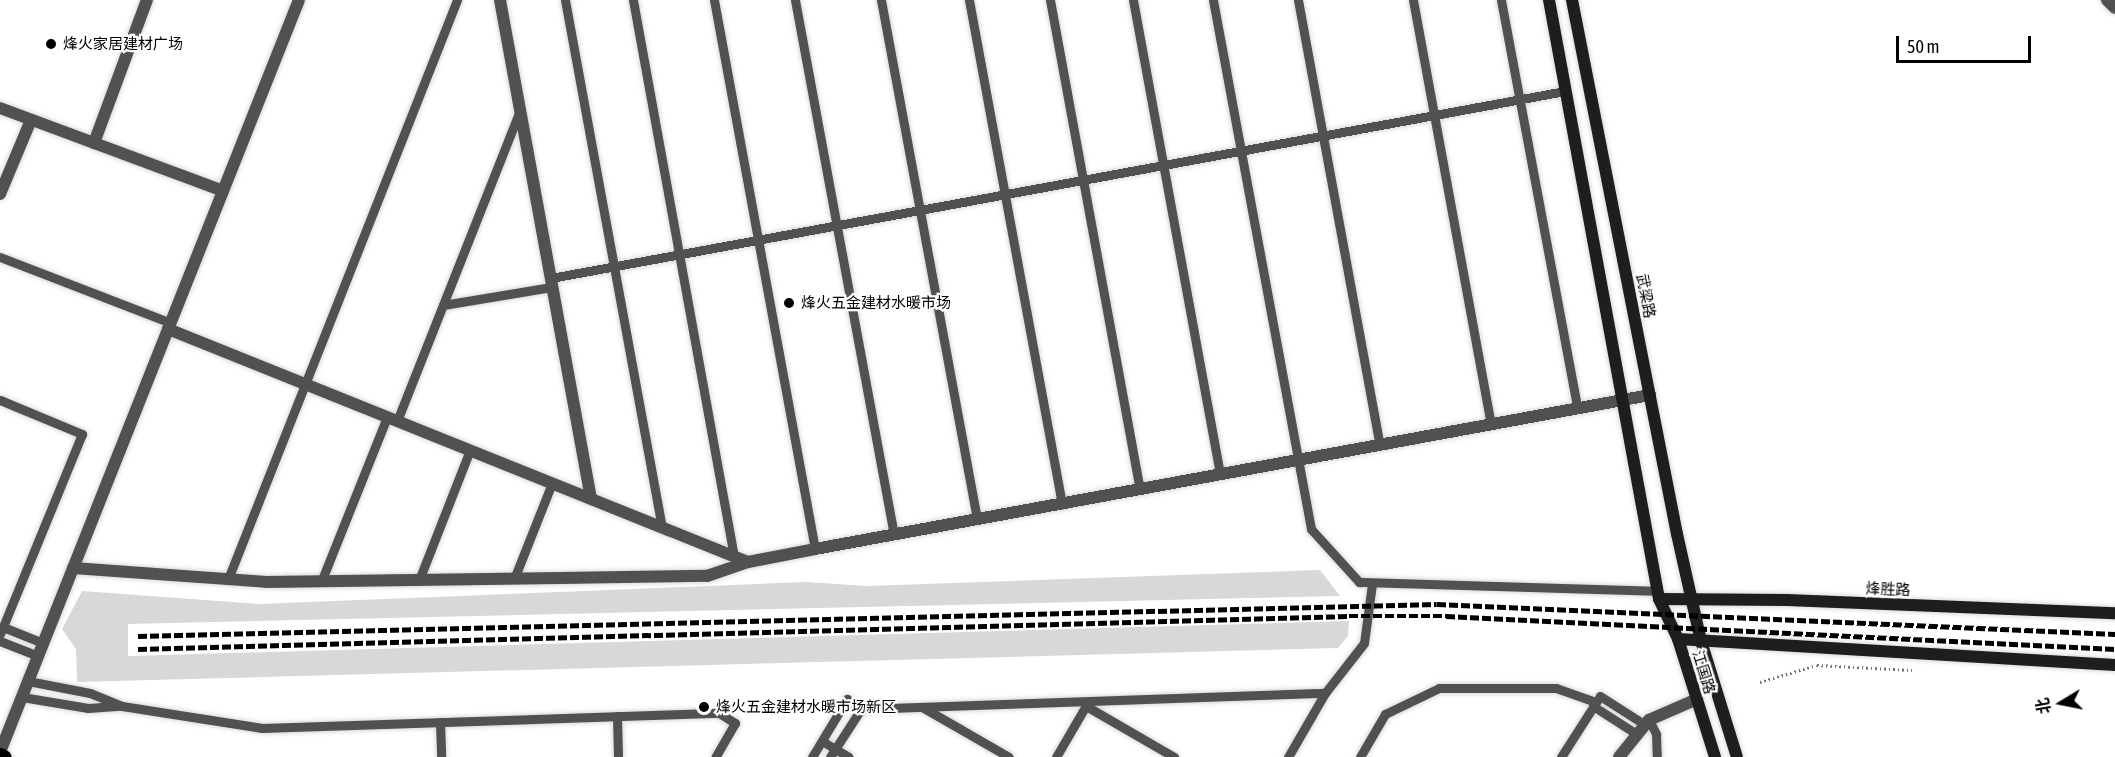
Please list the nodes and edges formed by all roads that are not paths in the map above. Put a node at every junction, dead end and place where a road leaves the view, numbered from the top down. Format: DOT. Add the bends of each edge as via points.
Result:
graph roads {
  1 [pos="147,0"];
  2 [pos="299,0"];
  3 [pos="457,0"];
  4 [pos="500,0"];
  5 [pos="565,0"];
  6 [pos="633,0"];
  7 [pos="714,0"];
  8 [pos="795,0"];
  9 [pos="882,0"];
  10 [pos="969,0"];
  11 [pos="1050,0"];
  12 [pos="1133,0"];
  13 [pos="1213,0"];
  14 [pos="1298,0"];
  15 [pos="1413,0"];
  16 [pos="1502,0"];
  17 [pos="1549,0"];
  18 [pos="1572,0"];
  19 [pos="2107,0"];
  20 [pos="2115,8"];
  21 [pos="1565,91"];
  22 [pos="1520,99"];
  23 [pos="522,107"];
  24 [pos="0,108"];
  25 [pos="1434,115"];
  26 [pos="31,120"];
  27 [pos="1323,135"];
  28 [pos="94,143"];
  29 [pos="1241,151"];
  30 [pos="1163,165"];
  31 [pos="1083,180"];
  32 [pos="223,191"];
  33 [pos="0,194"];
  34 [pos="1005,194"];
  35 [pos="920,210"];
  36 [pos="836,225"];
  37 [pos="758,240"];
  38 [pos="679,254"];
  39 [pos="0,257"];
  40 [pos="614,266"];
  41 [pos="552,283"];
  42 [pos="443,305"];
  43 [pos="169,326"];
  44 [pos="305,384"];
  45 [pos="1650,395"];
  46 [pos="0,400"];
  47 [pos="1623,400"];
  48 [pos="1577,408"];
  49 [pos="392,419"];
  50 [pos="1491,424"];
  51 [pos="1380,445"];
  52 [pos="470,450"];
  53 [pos="1298,460"];
  54 [pos="1220,474"];
  55 [pos="552,483"];
  56 [pos="1140,489"];
  57 [pos="591,499"];
  58 [pos="1062,504"];
  59 [pos="977,519"];
  60 [pos="662,528"];
  61 [pos="894,535"];
  62 [pos="815,549"];
  63 [pos="734,557"];
  64 [pos="748,562"];
  65 [pos="73,568"];
  66 [pos="228,579"];
  67 [pos="514,579"];
  68 [pos="419,580"];
  69 [pos="321,582"];
  70 [pos="1372,584"];
  71 [pos="1659,595"];
  72 [pos="1692,598"];
  73 [pos="2115,613"];
  74 [pos="1,631"];
  75 [pos="1678,639"];
  76 [pos="0,640"];
  77 [pos="1701,641"];
  78 [pos="43,643"];
  79 [pos="38,656"];
  80 [pos="2115,665"];
  81 [pos="28,681"];
  82 [pos="1325,693"];
  83 [pos="22,697"];
  84 [pos="1697,699"];
  85 [pos="1087,703"];
  86 [pos="1594,704"];
  87 [pos="122,706"];
  88 [pos="922,707"];
  89 [pos="861,709"];
  90 [pos="617,716"];
  91 [pos="440,723"];
  92 [pos="1643,726"];
  93 [pos="822,741"];
  94 [pos="0,753"];
  95 [pos="833,753"];
  96 [pos="4,757"];
  97 [pos="441,757"];
  98 [pos="618,757"];
  99 [pos="715,757"];
  100 [pos="812,757"];
  101 [pos="849,757"];
  102 [pos="1009,757"];
  103 [pos="1056,757"];
  104 [pos="1174,757"];
  105 [pos="1288,757"];
  106 [pos="1360,757"];
  107 [pos="1561,757"];
  108 [pos="1619,757"];
  109 [pos="1657,757"];
  110 [pos="1715,757"];
  111 [pos="1737,757"];
  1 -- 28 [label="street"];
  2 -- 32 [label="street"];
  3 -- 44 [label="lane"];
  4 -- 23 [label="street"];
  5 -- 40 [label="lane"];
  6 -- 38 [label="lane"];
  7 -- 37 [label="lane"];
  8 -- 36 [label="lane"];
  9 -- 35 [label="lane"];
  10 -- 34 [label="lane"];
  11 -- 31 [label="lane"];
  12 -- 30 [label="lane"];
  13 -- 29 [label="lane"];
  14 -- 27 [label="lane"];
  15 -- 25 [label="lane"];
  16 -- 22 [label="lane"];
  17 -- 21 [label="main road"];
  18 -- 45 [label="main road, 武梁路"];
  19 -- 20 [label="street"];
  21 -- 22 [label="lane"];
  21 -- 47 [label="main road"];
  22 -- 25 [label="lane"];
  22 -- 48 [label="lane"];
  23 -- 41 [label="street"];
  23 -- 42 [label="lane"];
  24 -- 26 [label="street"];
  25 -- 27 [label="lane"];
  25 -- 50 [label="lane"];
  26 -- 28 [label="street"];
  26 -- 33 [label="street"];
  27 -- 29 [label="lane"];
  27 -- 51 [label="lane"];
  28 -- 32 [label="street"];
  29 -- 30 [label="lane"];
  29 -- 53 [label="lane"];
  30 -- 31 [label="lane"];
  30 -- 54 [label="lane"];
  31 -- 34 [label="lane"];
  31 -- 56 [label="lane"];
  32 -- 43 [label="street"];
  34 -- 35 [label="lane"];
  34 -- 58 [label="lane"];
  35 -- 36 [label="lane"];
  35 -- 59 [label="lane"];
  36 -- 37 [label="lane"];
  36 -- 61 [label="lane"];
  37 -- 38 [label="lane"];
  37 -- 62 [label="lane"];
  38 -- 40 [label="lane"];
  38 -- 63 [label="lane"];
  39 -- 43 [label="lane"];
  40 -- 41 [label="lane"];
  40 -- 60 [label="lane"];
  41 -- 42 [label="lane"];
  41 -- 57 [label="street"];
  42 -- 49 [label="lane"];
  43 -- 44 [label="street"];
  43 -- 65 [label="street"];
  44 -- 49 [label="street"];
  44 -- 66 [label="lane"];
  45 -- 47 [label="street"];
  45 -- 72 [label="main road, 武梁路"];
  46 -- 74 [label="lane" via="82,434"];
  47 -- 48 [label="street"];
  47 -- 71 [label="main road"];
  48 -- 50 [label="street"];
  49 -- 52 [label="street"];
  49 -- 69 [label="lane"];
  50 -- 51 [label="street"];
  51 -- 53 [label="street"];
  52 -- 55 [label="street"];
  52 -- 68 [label="lane"];
  53 -- 54 [label="street"];
  53 -- 70 [label="lane" via="1311,529 1353,580"];
  54 -- 56 [label="street"];
  55 -- 57 [label="street"];
  55 -- 67 [label="lane"];
  56 -- 58 [label="street"];
  57 -- 60 [label="street"];
  58 -- 59 [label="street"];
  59 -- 61 [label="street"];
  60 -- 63 [label="street"];
  61 -- 62 [label="street"];
  62 -- 64 [label="street"];
  63 -- 64 [label="street"];
  64 -- 67 [label="street" via="707,576"];
  65 -- 66 [label="street"];
  65 -- 78 [label="street"];
  66 -- 69 [label="street"];
  67 -- 68 [label="street"];
  68 -- 69 [label="street"];
  70 -- 71 [label="lane"];
  70 -- 82 [label="lane" via="1364,643"];
  71 -- 72 [label="main road, 烽胜路"];
  71 -- 75 [label="main road, 江国路"];
  72 -- 73 [label="main road, 烽胜路"];
  72 -- 77 [label="main road, 江国路"];
  74 -- 78 [label="lane"];
  75 -- 77 [label="main road"];
  75 -- 84 [label="main road, 江国路"];
  76 -- 79 [label="lane"];
  77 -- 80 [label="main road"];
  77 -- 111 [label="main road, 江国路"];
  78 -- 79 [label="street"];
  79 -- 81 [label="street"];
  81 -- 83 [label="street"];
  81 -- 87 [label="lane" via="90,693"];
  82 -- 85 [label="lane"];
  82 -- 105 [label="lane"];
  83 -- 87 [label="lane" via="88,708"];
  83 -- 94 [label="street"];
  84 -- 92 [label="street"];
  84 -- 110 [label="main road, 江国路"];
  85 -- 88 [label="lane"];
  85 -- 103 [label="lane"];
  85 -- 104 [label="lane"];
  86 -- 92 [label="lane"];
  86 -- 106 [label="lane" via="1556,688 1439,688 1385,714"];
  86 -- 107 [label="lane"];
  87 -- 91 [label="lane" via="254,728"];
  88 -- 89 [label="lane"];
  88 -- 102 [label="lane"];
  89 -- 93 [label="lane" via="847,699"];
  89 -- 95 [label="lane"];
  90 -- 91 [label="lane"];
  90 -- 98 [label="lane"];
  90 -- 99 [label="lane" via="719,713 735,723"];
  91 -- 97 [label="lane"];
  92 -- 108 [label="street"];
  92 -- 109 [label="lane" via="1656,734"];
  93 -- 95 [label="lane"];
  93 -- 100 [label="lane"];
  94 -- 96 [label="main road"];
  95 -- 101 [label="lane"];
}
